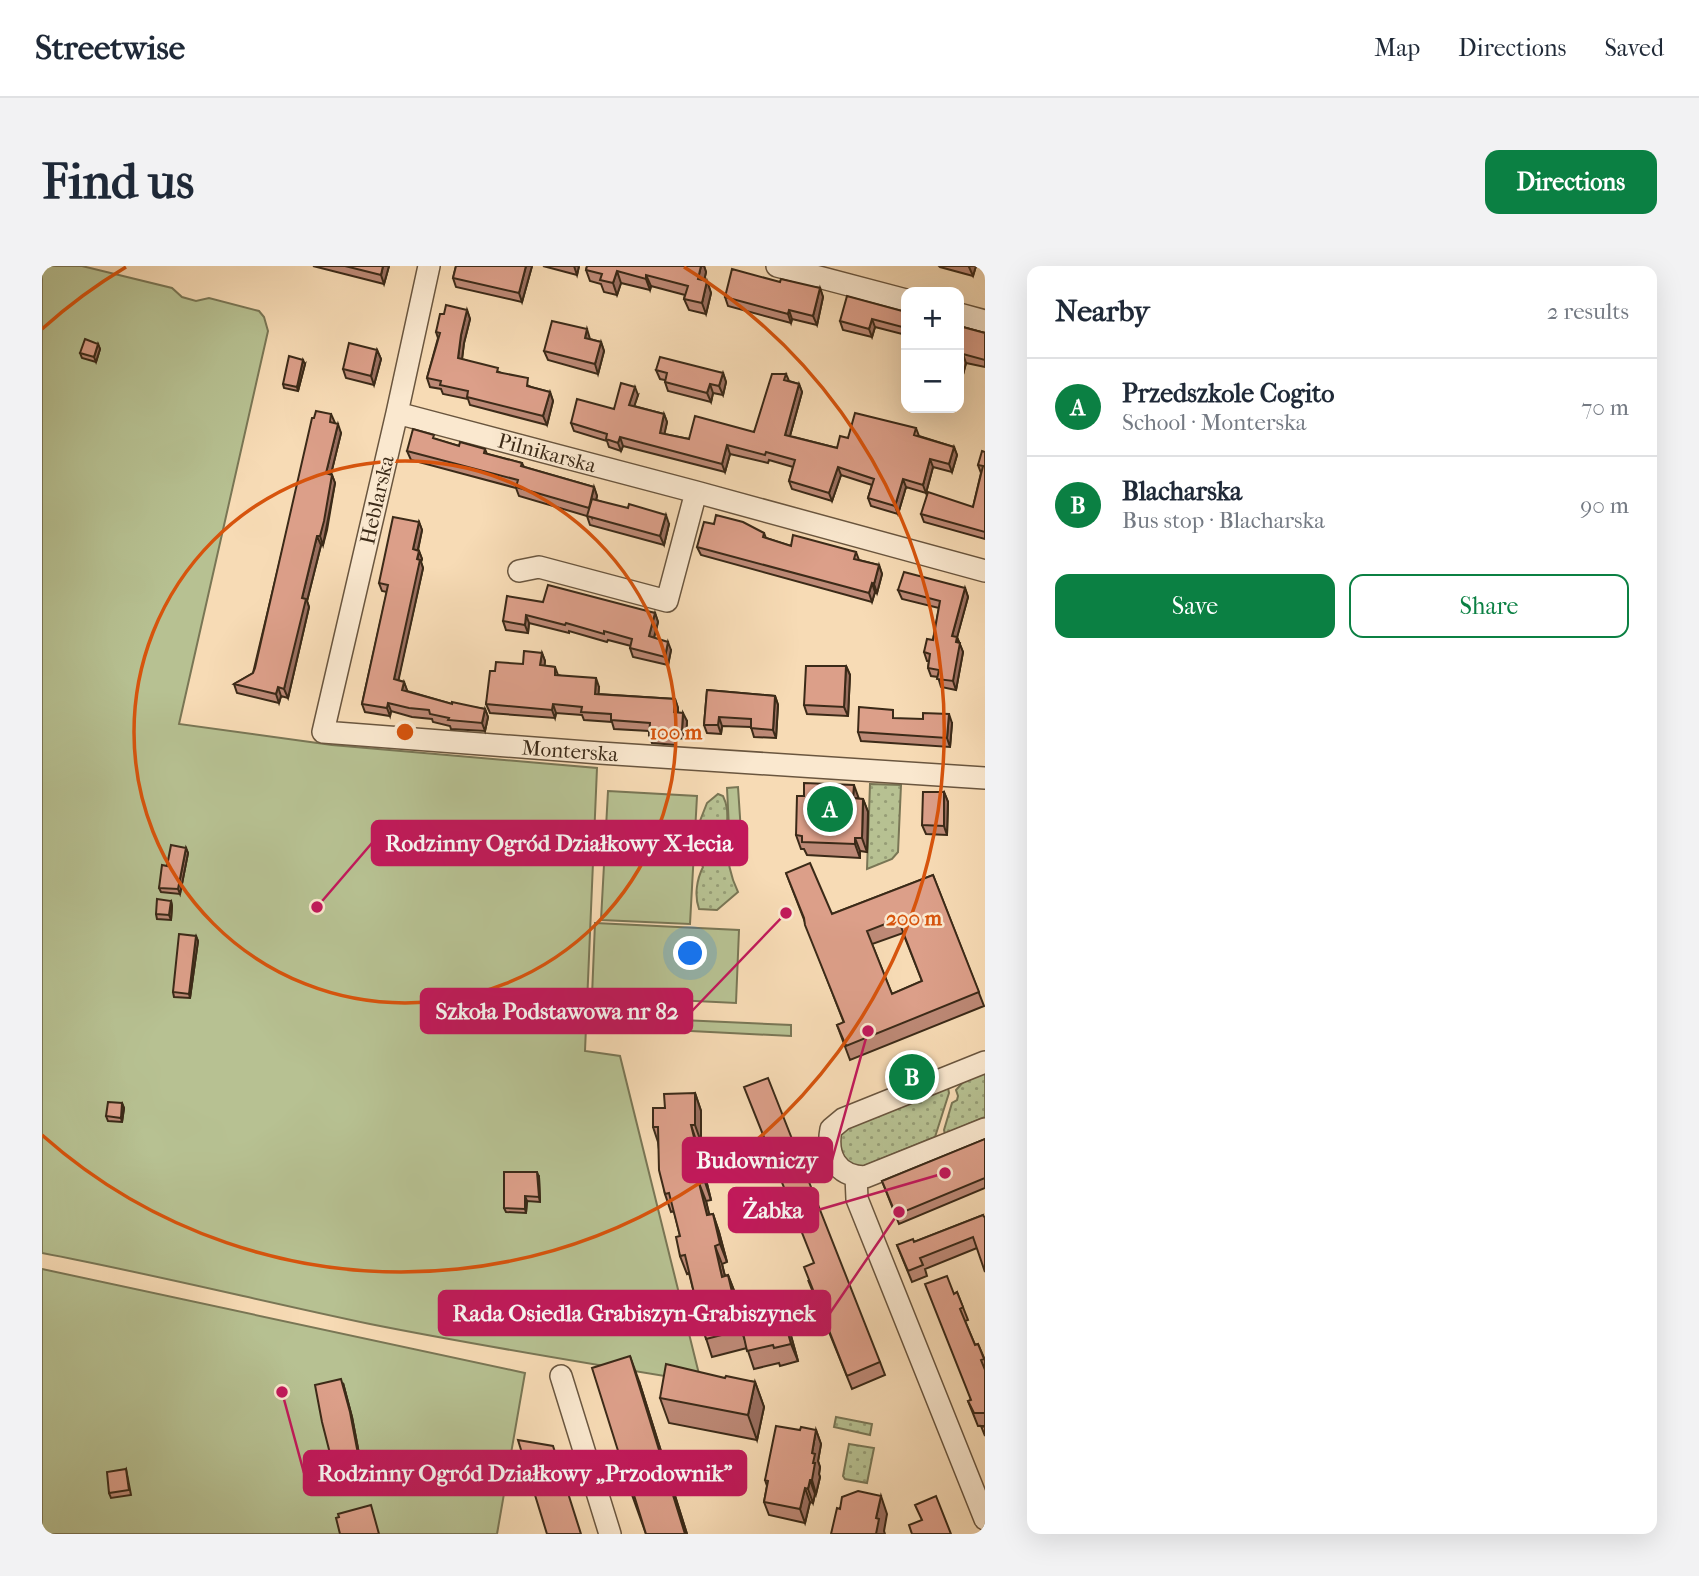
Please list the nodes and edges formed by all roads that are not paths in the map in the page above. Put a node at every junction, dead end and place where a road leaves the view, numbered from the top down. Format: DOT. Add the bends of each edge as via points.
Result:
graph roads {
  1 [pos="429,266"];
  2 [pos="778,266"];
  3 [pos="901,299"];
  4 [pos="964,315"];
  5 [pos="985,321"];
  6 [pos="397,413"];
  7 [pos="696,492"];
  8 [pos="519,571"];
  9 [pos="985,571"];
  10 [pos="323,733"];
  11 [pos="985,778"];
  12 [pos="985,1062"];
  13 [pos="985,1129"];
  14 [pos="856,1177"];
  15 [pos="561,1376"];
  16 [pos="985,1520"];
  17 [pos="610,1534"];
  1 -- 6 [label="street, Heblarska"];
  2 -- 3 [label="street"];
  4 -- 5 [label="street"];
  6 -- 7 [label="street, Pilnikarska"];
  6 -- 10 [label="street, Heblarska"];
  7 -- 8 [label="street" via="667,601 538,567"];
  7 -- 9 [label="street, Pilnikarska"];
  10 -- 11 [label="street, Monterska"];
  12 -- 14 [label="street" via="834,1125 828,1144 835,1162"];
  13 -- 14 [label="street"];
  14 -- 16 [label="street" via="857,1199"];
  15 -- 17 [label="street"];
}
